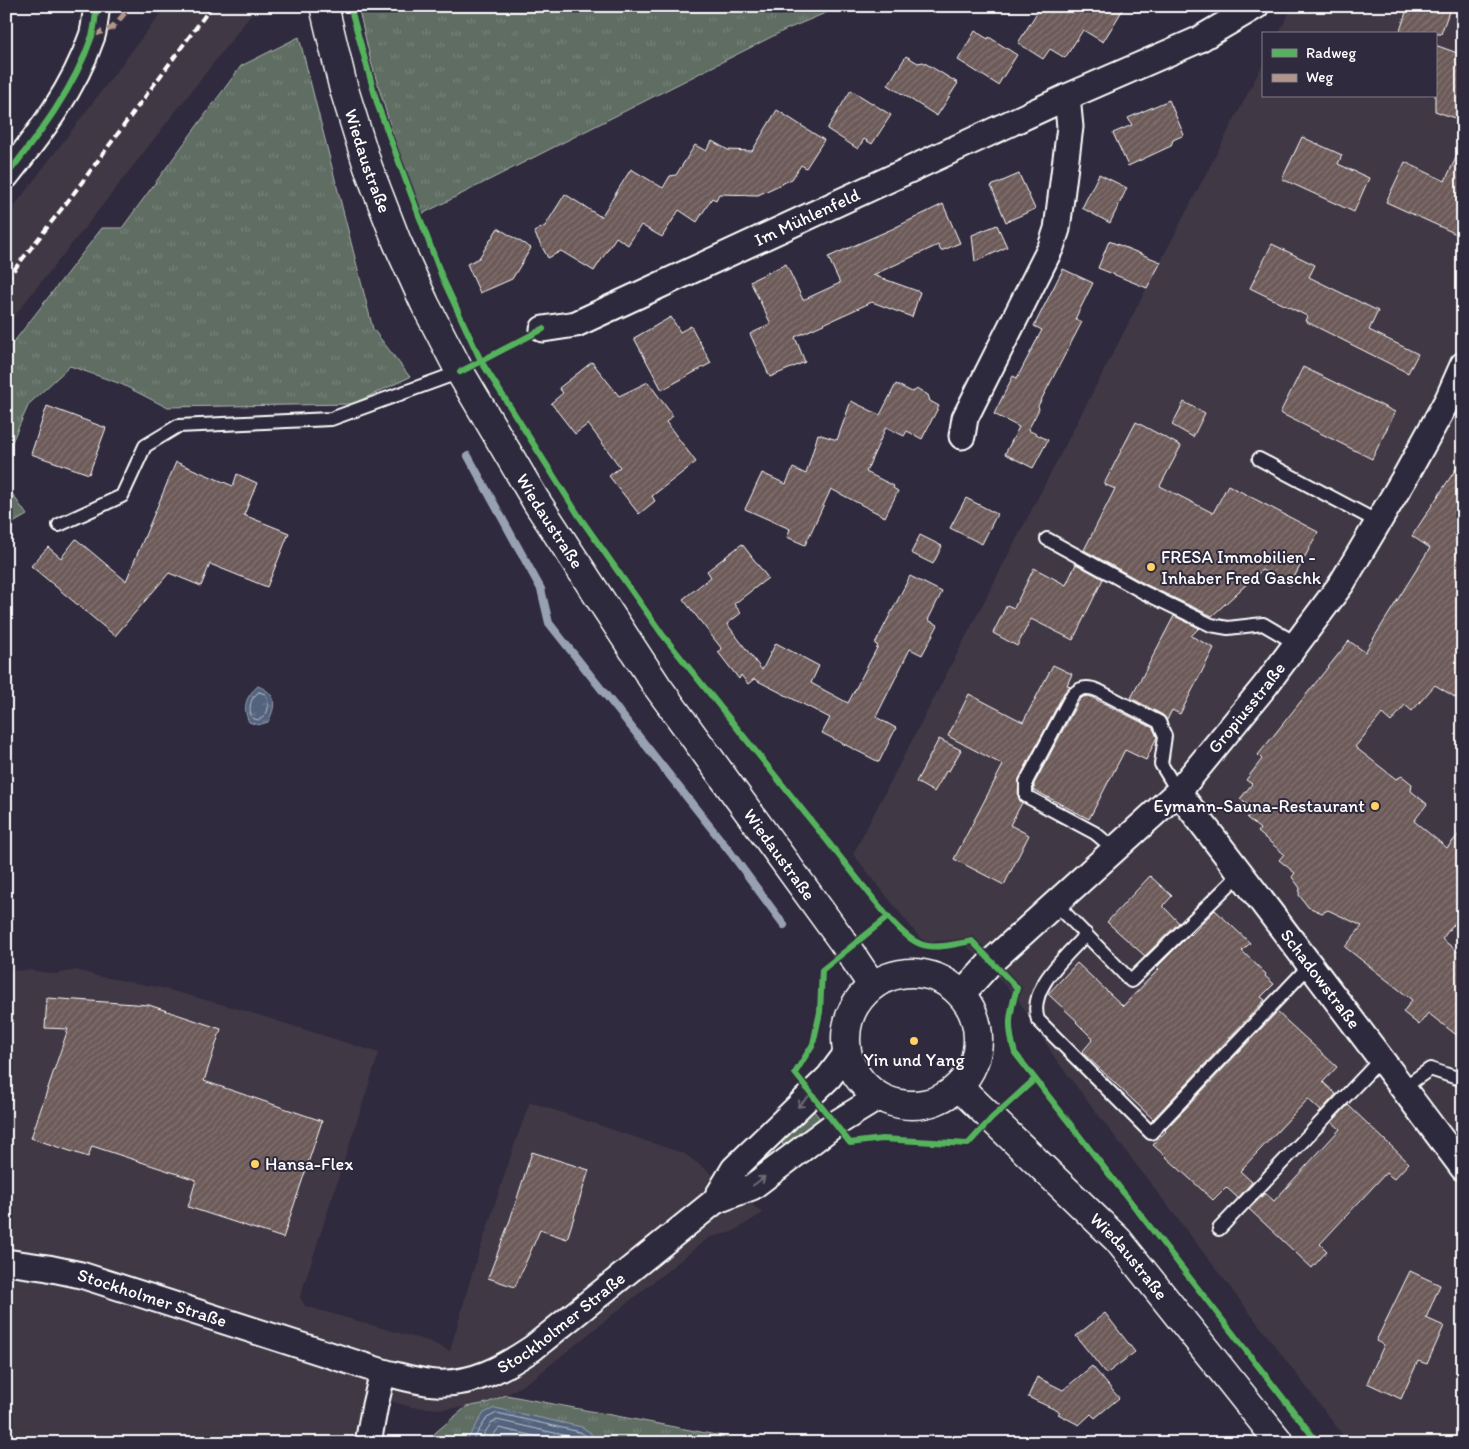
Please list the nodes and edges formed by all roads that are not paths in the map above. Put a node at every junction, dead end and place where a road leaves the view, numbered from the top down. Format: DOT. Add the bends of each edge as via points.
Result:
graph roads {
  1 [pos="97,6"];
  2 [pos="324,6"];
  3 [pos="1256,6"];
  4 [pos="1067,97"];
  5 [pos="6,176"];
  6 [pos="543,329"];
  7 [pos="1463,365"];
  8 [pos="460,372"];
  9 [pos="1455,404"];
  10 [pos="962,436"];
  11 [pos="1259,459"];
  12 [pos="1378,522"];
  13 [pos="59,525"];
  14 [pos="1046,539"];
  15 [pos="1297,644"];
  16 [pos="1178,792"];
  17 [pos="1114,850"];
  18 [pos="1241,873"];
  19 [pos="1056,904"];
  20 [pos="1086,934"];
  21 [pos="1310,965"];
  22 [pos="872,985"];
  23 [pos="962,995"];
  24 [pos="846,1053"];
  25 [pos="1381,1060"];
  26 [pos="1463,1075"];
  27 [pos="959,1086"];
  28 [pos="1402,1088"];
  29 [pos="878,1097"];
  30 [pos="1463,1168"];
  31 [pos="715,1202"];
  32 [pos="1220,1229"];
  33 [pos="6,1262"];
  34 [pos="383,1372"];
  35 [pos="368,1443"];
  36 [pos="1280,1443"];
  1 -- 5 [label="street" via="93,35 74,78 43,128"];
  2 -- 8 [label="main road, Wiedaustraße" via="343,86 368,167 397,242"];
  3 -- 4 [label="street, Im Mühlenfeld" via="1198,40"];
  4 -- 6 [label="street, Im Mühlenfeld" via="576,324"];
  4 -- 10 [label="street" via="1070,127 1057,230 965,418"];
  7 -- 9 [label="street, Gropiusstraße"];
  8 -- 13 [label="lane" via="331,419 178,426 145,446 122,496"];
  8 -- 22 [label="main road, Wiedaustraße" via="536,501 657,686"];
  9 -- 12 [label="street, Gropiusstraße"];
  11 -- 12 [label="lane"];
  12 -- 15 [label="street, Gropiusstraße" via="1342,583"];
  14 -- 15 [label="lane" via="1211,625 1228,628 1263,624"];
  15 -- 16 [label="street, Gropiusstraße"];
  16 -- 17 [label="street, Gropiusstraße"];
  16 -- 17 [label="lane" via="1161,764 1165,736 1159,722 1089,687 1076,691 1026,782 1026,796 1095,833"];
  16 -- 18 [label="street, Schadowstraße"];
  17 -- 19 [label="street, Gropiusstraße"];
  18 -- 20 [label="lane" via="1132,981"];
  18 -- 21 [label="street, Schadowstraße"];
  19 -- 20 [label="lane"];
  19 -- 23 [label="street, Gropiusstraße" via="992,961"];
  20 -- 21 [label="lane" via="1042,986 1036,1002 1036,1014 1038,1020 1151,1133"];
  21 -- 25 [label="street, Schadowstraße"];
  22 -- 23 [label="main road" via="890,976 928,975 946,982"];
  22 -- 24 [label="main road" via="861,996 847,1022"];
  23 -- 27 [label="main road" via="973,1012 978,1031 978,1051 971,1070"];
  24 -- 29 [label="main road" via="862,1083"];
  24 -- 31 [label="street, Stockholmer Straße, one-way" via="829,1076 734,1168"];
  25 -- 28 [label="street, Schadowstraße"];
  25 -- 32 [label="lane"];
  26 -- 28 [label="lane" via="1460,1079 1430,1069"];
  27 -- 29 [label="main road" via="942,1099 920,1106 899,1105"];
  27 -- 36 [label="main road, Wiedaustraße" via="1118,1240"];
  28 -- 30 [label="street, Schadowstraße"];
  31 -- 29 [label="street, Stockholmer Straße, one-way" via="752,1187 824,1132"];
  31 -- 34 [label="street, Stockholmer Straße" via="533,1348 496,1370 478,1378 436,1383"];
  33 -- 34 [label="street, Stockholmer Straße" via="81,1275"];
  34 -- 35 [label="street"];
}
